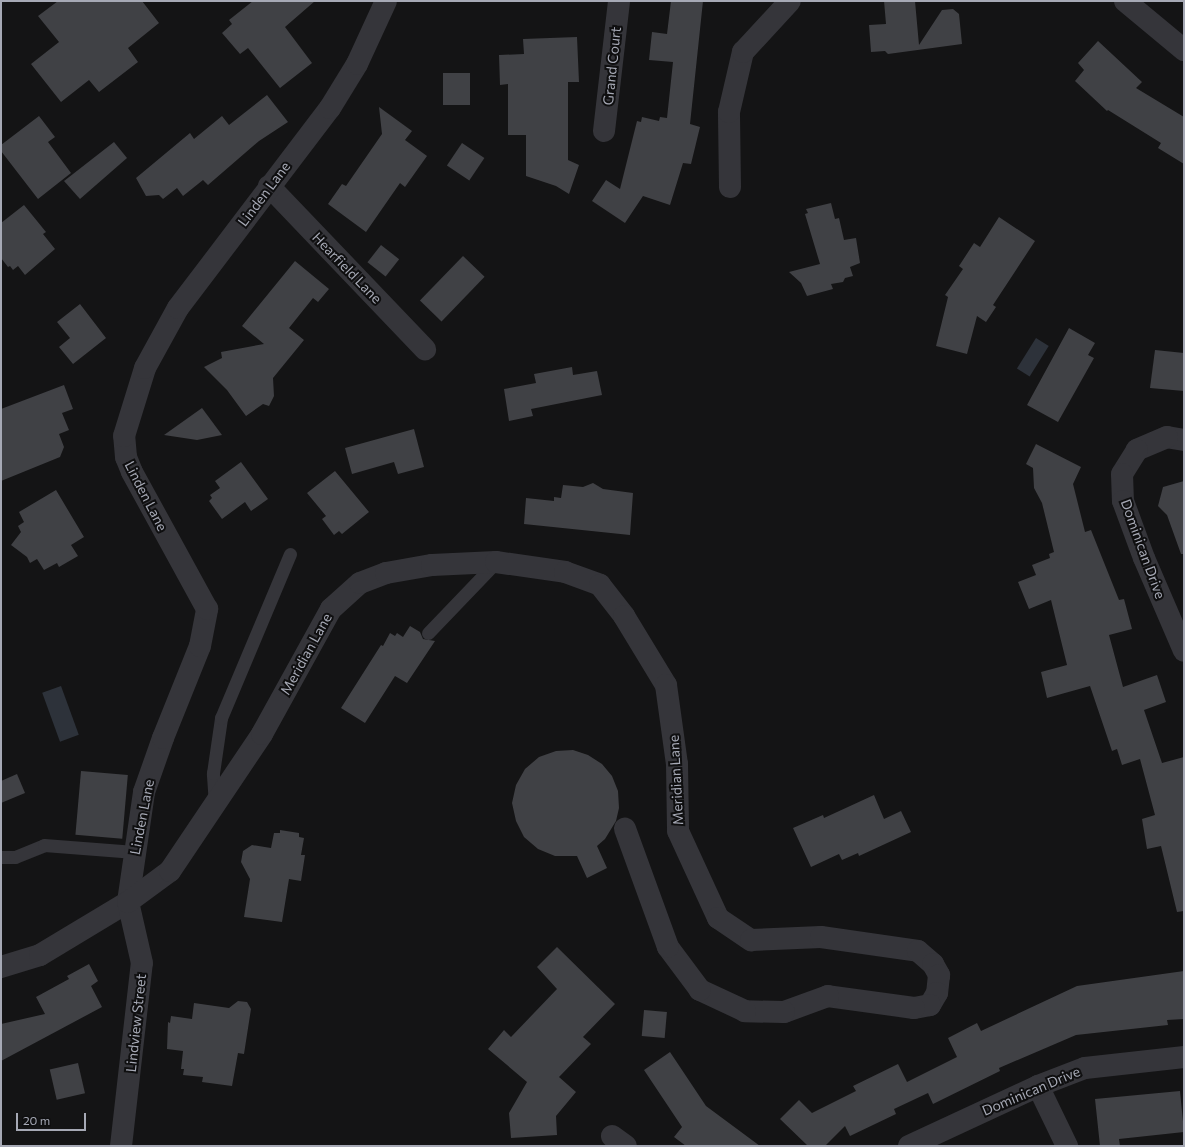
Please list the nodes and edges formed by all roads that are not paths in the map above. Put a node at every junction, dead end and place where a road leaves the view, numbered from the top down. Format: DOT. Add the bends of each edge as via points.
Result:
graph roads {
  1 [pos="386,1"];
  2 [pos="619,1"];
  3 [pos="790,1"];
  4 [pos="1125,1"];
  5 [pos="1184,50"];
  6 [pos="604,131"];
  7 [pos="269,186"];
  8 [pos="730,187"];
  9 [pos="425,349"];
  10 [pos="1184,440"];
  11 [pos="290,554"];
  12 [pos="496,562"];
  13 [pos="428,633"];
  14 [pos="1184,651"];
  15 [pos="215,806"];
  16 [pos="625,829"];
  17 [pos="135,852"];
  18 [pos="1,857"];
  19 [pos="128,902"];
  20 [pos="1,967"];
  21 [pos="1184,1057"];
  22 [pos="1038,1086"];
  23 [pos="121,1146"];
  24 [pos="909,1146"];
  25 [pos="1067,1146"];
  1 -- 7 [label="street, Linden Lane" via="357,64 334,102"];
  2 -- 6 [label="street, Grand Court"];
  3 -- 8 [label="street" via="743,52 728,112"];
  4 -- 5 [label="street"];
  7 -- 9 [label="street, Hearfield Lane"];
  7 -- 17 [label="street, Linden Lane" via="178,308 145,368 124,436 126,457 132,472 207,609 200,646 144,792"];
  10 -- 14 [label="street, Dominican Drive" via="1167,437 1136,450 1122,474 1123,501 1144,558"];
  11 -- 15 [label="lane" via="222,718 213,773"];
  12 -- 13 [label="lane"];
  12 -- 15 [label="street, Meridian Lane" via="432,565 386,573 354,588 331,608 262,734"];
  12 -- 16 [label="street, Meridian Lane" via="566,572 600,585 624,616 666,685 678,764 678,831 718,918 751,940 821,936 918,951 933,964 939,975 937,993 930,1004 914,1008 828,996 784,1012 745,1011 700,990 668,946"];
  15 -- 19 [label="street, Meridian Lane" via="170,871"];
  17 -- 18 [label="lane" via="44,845 15,857"];
  17 -- 19 [label="street, Linden Lane"];
  19 -- 20 [label="street" via="40,955"];
  19 -- 23 [label="street, Lindview Street" via="142,963"];
  21 -- 22 [label="street, Dominican Drive" via="1085,1068"];
  22 -- 24 [label="street, Dominican Drive"];
  22 -- 25 [label="street"];
}
